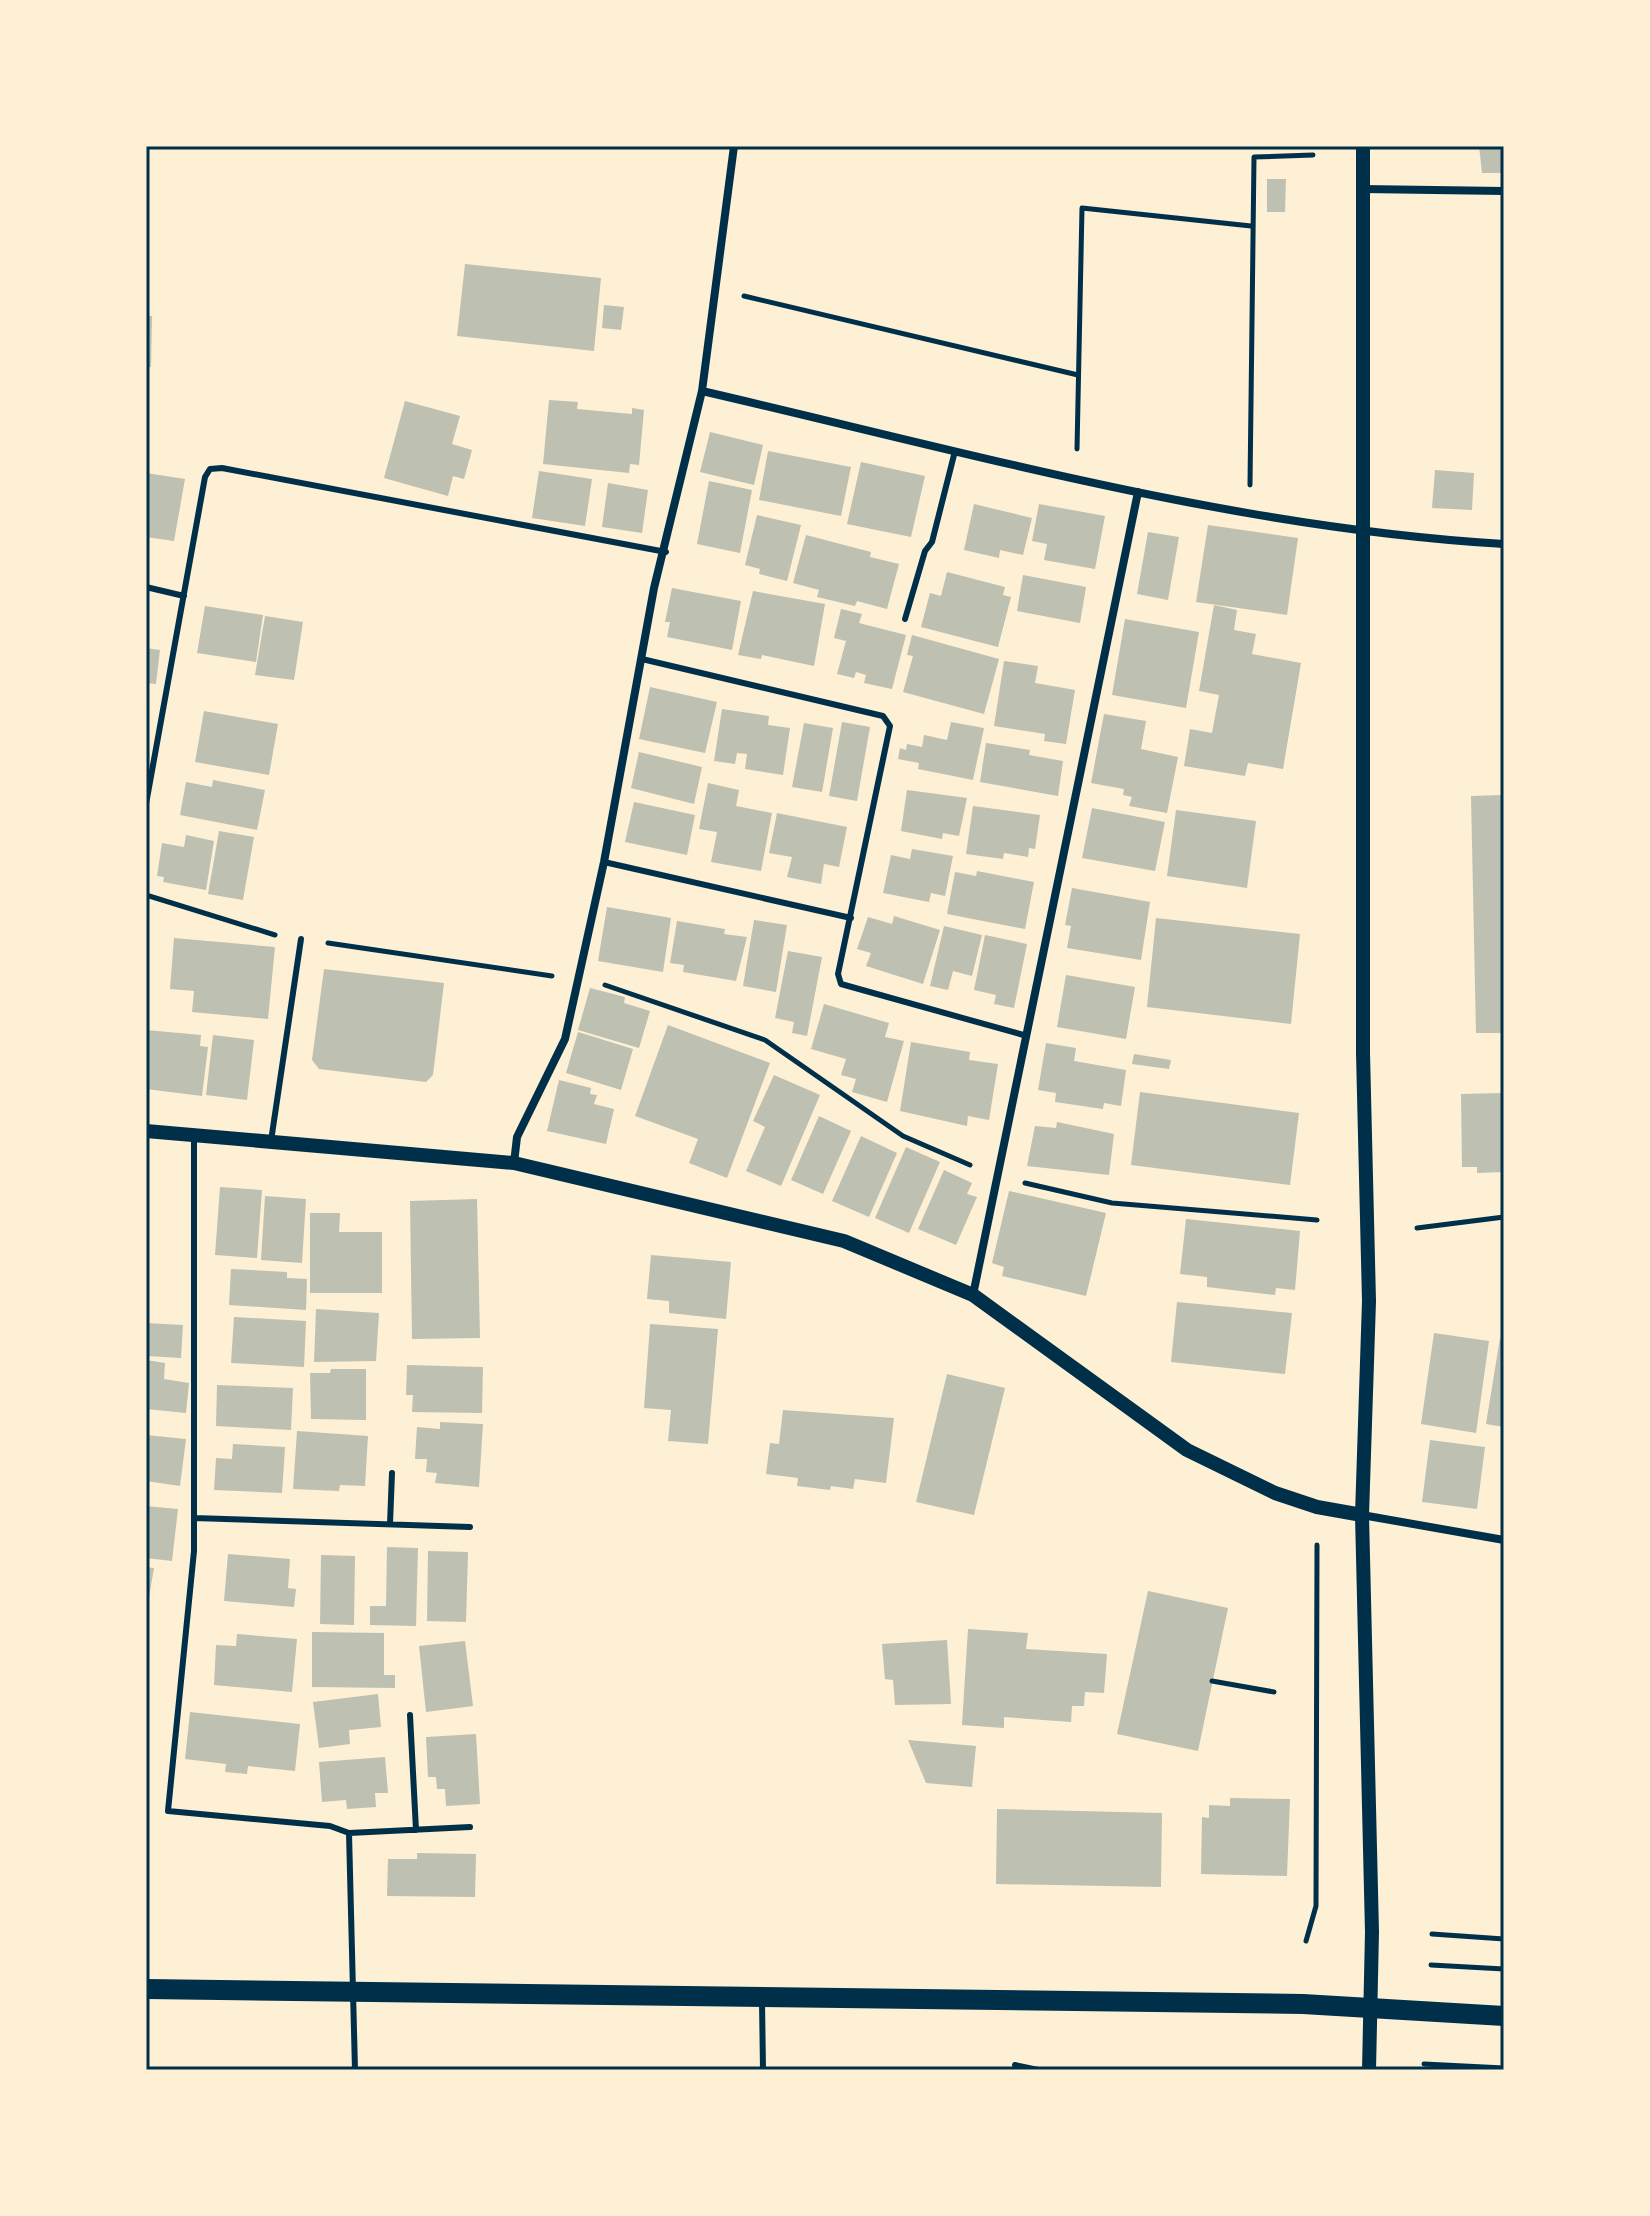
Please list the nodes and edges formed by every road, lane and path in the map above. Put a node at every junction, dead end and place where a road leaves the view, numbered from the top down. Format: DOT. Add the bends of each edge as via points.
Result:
graph roads {
  1 [pos="734,146"];
  2 [pos="1363,146"];
  3 [pos="1313,155"];
  4 [pos="1362,189"];
  5 [pos="1504,191"];
  6 [pos="1251,226"];
  7 [pos="715,289"];
  8 [pos="1078,375"];
  9 [pos="702,391"];
  10 [pos="955,449"];
  11 [pos="1077,478"];
  12 [pos="1138,492"];
  13 [pos="1250,511"];
  14 [pos="1364,529"];
  15 [pos="1504,544"];
  16 [pos="666,552"];
  17 [pos="146,587"];
  18 [pos="184,596"];
  19 [pos="905,619"];
  20 [pos="642,659"];
  21 [pos="148,786"];
  22 [pos="146,804"];
  23 [pos="604,862"];
  24 [pos="146,895"];
  25 [pos="851,918"];
  26 [pos="301,939"];
  27 [pos="579,980"];
  28 [pos="1027,1036"];
  29 [pos="146,1131"];
  30 [pos="194,1136"];
  31 [pos="271,1144"];
  32 [pos="514,1163"];
  33 [pos="1000,1175"];
  34 [pos="1504,1217"];
  35 [pos="1317,1220"];
  36 [pos="1417,1228"];
  37 [pos="973,1295"];
  38 [pos="392,1473"];
  39 [pos="1362,1515"];
  40 [pos="194,1518"];
  41 [pos="390,1524"];
  42 [pos="470,1527"];
  43 [pos="1504,1540"];
  44 [pos="1317,1545"];
  45 [pos="1212,1681"];
  46 [pos="1274,1692"];
  47 [pos="410,1715"];
  48 [pos="470,1827"];
  49 [pos="416,1830"];
  50 [pos="349,1833"];
  51 [pos="1432,1934"];
  52 [pos="1504,1939"];
  53 [pos="1306,1941"];
  54 [pos="1431,1965"];
  55 [pos="1504,1969"];
  56 [pos="146,1989"];
  57 [pos="351,1991"];
  58 [pos="762,1996"];
  59 [pos="1371,2007"];
  60 [pos="1504,2016"];
  61 [pos="1424,2064"];
  62 [pos="1015,2065"];
  63 [pos="1504,2068"];
  64 [pos="355,2070"];
  65 [pos="763,2070"];
  66 [pos="1038,2070"];
  67 [pos="1369,2070"];
  1 -- 7 [label="street"];
  2 -- 4 [label="street"];
  3 -- 6 [label="path" via="1254,157"];
  4 -- 5 [label="street"];
  4 -- 14 [label="street"];
  6 -- 8 [label="path" via="1082,208"];
  6 -- 13 [label="path"];
  7 -- 8 [label="path"];
  7 -- 9 [label="street"];
  8 -- 11 [label="path"];
  9 -- 10 [label="street"];
  9 -- 16 [label="street"];
  10 -- 11 [label="street"];
  10 -- 19 [label="lane" via="932,542"];
  11 -- 12 [label="street"];
  12 -- 13 [label="street"];
  12 -- 28 [label="street"];
  13 -- 14 [label="street"];
  14 -- 15 [label="street"];
  14 -- 39 [label="street" via="1363,1053 1369,1301"];
  16 -- 18 [label="lane" via="210,469"];
  16 -- 20 [label="street"];
  17 -- 18 [label="lane"];
  18 -- 21 [label="lane"];
  20 -- 23 [label="street"];
  20 -- 25 [label="lane" via="888,720"];
  21 -- 22 [label="lane"];
  23 -- 25 [label="lane"];
  23 -- 27 [label="street"];
  24 -- 26 [label="path"];
  25 -- 28 [label="lane" via="838,974 841,984"];
  26 -- 27 [label="path"];
  26 -- 31 [label="lane"];
  27 -- 32 [label="street" via="565,1039 517,1137"];
  27 -- 33 [label="path" via="643,996 765,1040 903,1136"];
  28 -- 33 [label="street"];
  29 -- 30 [label="street"];
  30 -- 31 [label="street"];
  30 -- 40 [label="lane"];
  31 -- 32 [label="street"];
  32 -- 37 [label="street" via="844,1241"];
  33 -- 35 [label="path" via="1112,1203"];
  33 -- 37 [label="street"];
  34 -- 36 [label="path"];
  37 -- 39 [label="street" via="1187,1450 1275,1493"];
  38 -- 41 [label="lane"];
  39 -- 43 [label="street"];
  39 -- 59 [label="street"];
  40 -- 41 [label="lane"];
  40 -- 50 [label="lane" via="168,1811 330,1826"];
  41 -- 42 [label="lane"];
  44 -- 53 [label="path" via="1316,1906"];
  45 -- 46 [label="path"];
  47 -- 49 [label="lane"];
  48 -- 49 [label="lane"];
  49 -- 50 [label="lane"];
  50 -- 57 [label="lane"];
  51 -- 52 [label="path"];
  54 -- 55 [label="path"];
  56 -- 57 [label="main road"];
  57 -- 58 [label="main road"];
  57 -- 64 [label="lane"];
  58 -- 59 [label="main road"];
  58 -- 65 [label="lane"];
  59 -- 60 [label="main road"];
  59 -- 67 [label="street"];
  61 -- 63 [label="path"];
  62 -- 66 [label="lane"];
}
